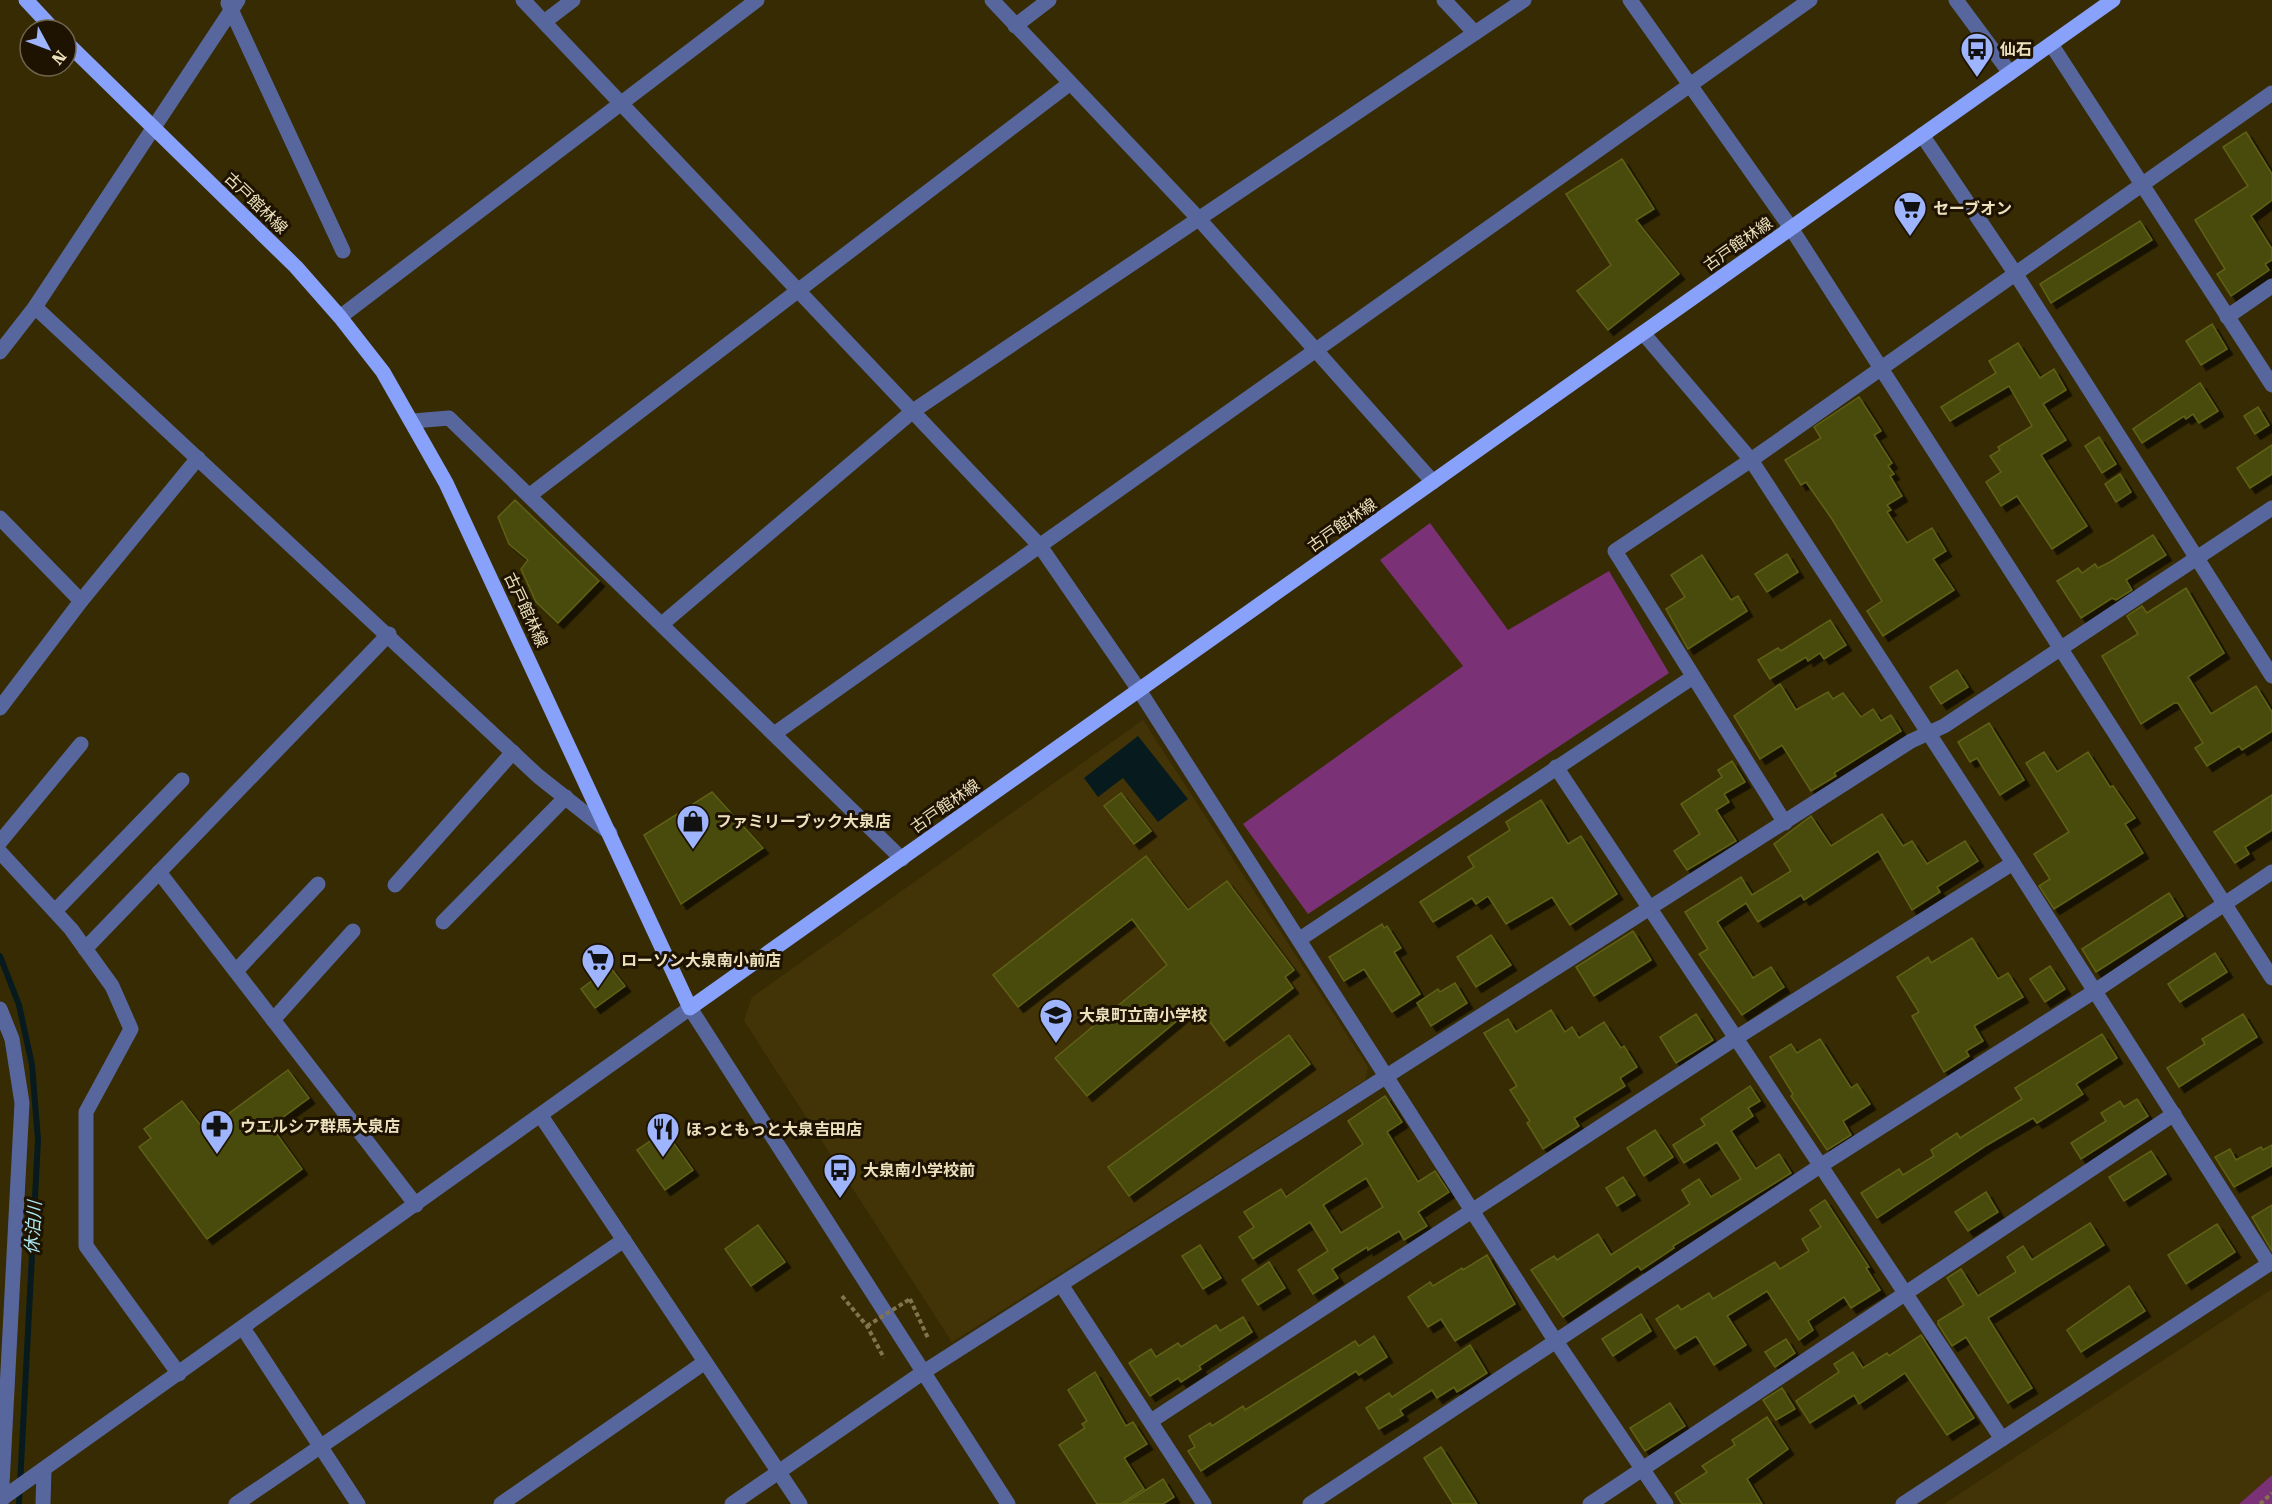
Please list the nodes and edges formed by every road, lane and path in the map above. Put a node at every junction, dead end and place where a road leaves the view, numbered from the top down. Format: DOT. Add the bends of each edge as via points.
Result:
graph roads {
  1 [pos="26,0"];
  2 [pos="523,0"];
  3 [pos="573,0"];
  4 [pos="757,0"];
  5 [pos="992,0"];
  6 [pos="1049,0"];
  7 [pos="1444,0"];
  8 [pos="1524,0"];
  9 [pos="1630,0"];
  10 [pos="1810,0"];
  11 [pos="1956,0"];
  12 [pos="2113,0"];
  13 [pos="232,3"];
  14 [pos="43,18"];
  15 [pos="544,22"];
  16 [pos="1015,26"];
  17 [pos="1475,33"];
  18 [pos="2050,44"];
  19 [pos="78,54"];
  20 [pos="2010,73"];
  21 [pos="1069,84"];
  22 [pos="1689,86"];
  23 [pos="2272,93"];
  24 [pos="622,103"];
  25 [pos="153,128"];
  26 [pos="1922,135"];
  27 [pos="2141,184"];
  28 [pos="1198,218"];
  29 [pos="1791,228"];
  30 [pos="344,251"];
  31 [pos="2015,273"];
  32 [pos="2272,286"];
  33 [pos="798,291"];
  34 [pos="35,306"];
  35 [pos="2227,316"];
  36 [pos="340,317"];
  37 [pos="1643,333"];
  38 [pos="1317,351"];
  39 [pos="0,352"];
  40 [pos="1881,368"];
  41 [pos="2272,385"];
  42 [pos="913,411"];
  43 [pos="413,421"];
  44 [pos="198,458"];
  45 [pos="1751,460"];
  46 [pos="1432,482"];
  47 [pos="530,495"];
  48 [pos="2272,508"];
  49 [pos="0,518"];
  50 [pos="1040,546"];
  51 [pos="2197,557"];
  52 [pos="81,601"];
  53 [pos="662,624"];
  54 [pos="389,634"];
  55 [pos="2061,647"];
  56 [pos="2272,676"];
  57 [pos="1693,677"];
  58 [pos="1139,690"];
  59 [pos="0,708"];
  60 [pos="1929,733"];
  61 [pos="774,734"];
  62 [pos="81,744"];
  63 [pos="513,752"];
  64 [pos="1556,767"];
  65 [pos="182,780"];
  66 [pos="566,797"];
  67 [pos="1785,823"];
  68 [pos="610,833"];
  69 [pos="0,842"];
  70 [pos="0,852"];
  71 [pos="902,859"];
  72 [pos="2013,863"];
  73 [pos="159,872"];
  74 [pos="2272,872"];
  75 [pos="318,884"];
  76 [pos="395,885"];
  77 [pos="2224,904"];
  78 [pos="1648,909"];
  79 [pos="55,911"];
  80 [pos="443,921"];
  81 [pos="354,931"];
  82 [pos="1300,939"];
  83 [pos="85,949"];
  84 [pos="236,971"];
  85 [pos="2272,978"];
  86 [pos="2096,991"];
  87 [pos="690,1008"];
  88 [pos="0,1009"];
  89 [pos="273,1020"];
  90 [pos="1736,1038"];
  91 [pos="1386,1077"];
  92 [pos="2174,1114"];
  93 [pos="541,1116"];
  94 [pos="1820,1166"];
  95 [pos="416,1205"];
  96 [pos="1473,1212"];
  97 [pos="624,1240"];
  98 [pos="2271,1263"];
  99 [pos="1062,1286"];
  100 [pos="1907,1294"];
  101 [pos="842,1296"];
  102 [pos="867,1326"];
  103 [pos="243,1328"];
  104 [pos="928,1338"];
  105 [pos="1557,1342"];
  106 [pos="884,1358"];
  107 [pos="705,1362"];
  108 [pos="922,1373"];
  109 [pos="179,1374"];
  110 [pos="1151,1421"];
  111 [pos="2002,1439"];
  112 [pos="320,1446"];
  113 [pos="1643,1470"];
  114 [pos="778,1471"];
  115 [pos="39,1473"];
  116 [pos="2272,1493"];
  117 [pos="3,1499"];
  118 [pos="43,1504"];
  119 [pos="236,1504"];
  120 [pos="358,1504"];
  121 [pos="501,1504"];
  122 [pos="732,1504"];
  123 [pos="800,1504"];
  124 [pos="1008,1504"];
  125 [pos="1204,1504"];
  126 [pos="1310,1504"];
  127 [pos="1590,1504"];
  128 [pos="1666,1504"];
  129 [pos="1903,1504"];
  130 [pos="2260,1504"];
  1 -- 14 [label="main road"];
  2 -- 15 [label="street"];
  3 -- 15 [label="street"];
  4 -- 24 [label="street"];
  5 -- 16 [label="street"];
  6 -- 16 [label="street"];
  7 -- 17 [label="street"];
  8 -- 17 [label="street"];
  9 -- 22 [label="street"];
  10 -- 22 [label="street"];
  11 -- 20 [label="street"];
  12 -- 18 [label="main road, 古戸館林線"];
  13 -- 25 [label="street"];
  13 -- 30 [label="street"];
  15 -- 24 [label="street"];
  16 -- 21 [label="street"];
  17 -- 28 [label="street"];
  18 -- 20 [label="main road, 古戸館林線"];
  18 -- 27 [label="street"];
  19 -- 25 [label="main road, 古戸館林線"];
  20 -- 26 [label="main road, 古戸館林線"];
  21 -- 28 [label="street"];
  21 -- 33 [label="street"];
  22 -- 29 [label="street"];
  22 -- 38 [label="street"];
  23 -- 27 [label="street"];
  24 -- 33 [label="street"];
  24 -- 36 [label="street"];
  25 -- 34 [label="street"];
  25 -- 36 [label="main road, 古戸館林線" via="296,267"];
  26 -- 29 [label="main road, 古戸館林線"];
  26 -- 31 [label="street"];
  27 -- 31 [label="street"];
  27 -- 35 [label="street"];
  28 -- 38 [label="street"];
  28 -- 42 [label="street"];
  29 -- 37 [label="main road, 古戸館林線"];
  29 -- 40 [label="street"];
  31 -- 40 [label="street"];
  31 -- 51 [label="street"];
  32 -- 35 [label="street"];
  33 -- 42 [label="street"];
  33 -- 47 [label="street"];
  34 -- 39 [label="street"];
  34 -- 44 [label="street"];
  35 -- 41 [label="street"];
  36 -- 43 [label="main road, 古戸館林線" via="383,372"];
  37 -- 45 [label="street"];
  37 -- 46 [label="main road, 古戸館林線"];
  38 -- 46 [label="street"];
  38 -- 50 [label="street"];
  40 -- 45 [label="street"];
  40 -- 55 [label="street"];
  42 -- 50 [label="street"];
  42 -- 53 [label="street"];
  43 -- 47 [label="street" via="449,418"];
  43 -- 68 [label="main road, 古戸館林線" via="446,483"];
  44 -- 52 [label="street"];
  44 -- 54 [label="street"];
  45 -- 57 [label="street" via="1615,551"];
  45 -- 60 [label="street"];
  46 -- 58 [label="main road, 古戸館林線"];
  47 -- 53 [label="street"];
  48 -- 51 [label="street"];
  49 -- 52 [label="street"];
  50 -- 58 [label="street"];
  50 -- 61 [label="street"];
  51 -- 55 [label="street"];
  51 -- 56 [label="street"];
  52 -- 59 [label="street"];
  53 -- 61 [label="street"];
  54 -- 63 [label="street"];
  54 -- 73 [label="street"];
  55 -- 60 [label="street"];
  55 -- 77 [label="street"];
  57 -- 64 [label="street"];
  57 -- 67 [label="street"];
  58 -- 71 [label="main road, 古戸館林線"];
  58 -- 82 [label="street"];
  60 -- 67 [label="street"];
  60 -- 72 [label="street"];
  61 -- 71 [label="street"];
  62 -- 69 [label="street"];
  63 -- 66 [label="street"];
  63 -- 76 [label="street"];
  64 -- 78 [label="street"];
  64 -- 82 [label="street"];
  65 -- 79 [label="street"];
  66 -- 68 [label="street"];
  66 -- 80 [label="street"];
  67 -- 78 [label="street"];
  68 -- 87 [label="main road, 古戸館林線"];
  70 -- 79 [label="street"];
  71 -- 87 [label="main road, 古戸館林線"];
  72 -- 86 [label="street"];
  72 -- 90 [label="street"];
  73 -- 83 [label="street"];
  73 -- 84 [label="street"];
  74 -- 77 [label="street"];
  75 -- 84 [label="street"];
  77 -- 85 [label="street"];
  77 -- 86 [label="street"];
  78 -- 90 [label="street"];
  78 -- 91 [label="street"];
  79 -- 83 [label="street"];
  81 -- 89 [label="street"];
  82 -- 91 [label="street"];
  83 -- 109 [label="street" via="112,986 131,1029 86,1112 86,1246"];
  84 -- 89 [label="street"];
  86 -- 92 [label="street"];
  86 -- 94 [label="street"];
  87 -- 93 [label="street"];
  87 -- 108 [label="street"];
  88 -- 117 [label="street" via="12,1040 22,1103"];
  89 -- 95 [label="street"];
  90 -- 94 [label="street"];
  90 -- 96 [label="street"];
  91 -- 96 [label="street"];
  91 -- 99 [label="street"];
  92 -- 98 [label="street"];
  92 -- 100 [label="street"];
  93 -- 95 [label="street"];
  93 -- 97 [label="street"];
  94 -- 100 [label="street"];
  94 -- 105 [label="street"];
  95 -- 103 [label="street"];
  96 -- 105 [label="street"];
  96 -- 110 [label="street"];
  97 -- 107 [label="street"];
  97 -- 112 [label="street"];
  98 -- 111 [label="street"];
  99 -- 108 [label="street"];
  99 -- 110 [label="street"];
  100 -- 111 [label="street"];
  100 -- 113 [label="street"];
  101 -- 102 [label="path"];
  102 -- 104 [label="path, bridge" via="910,1299"];
  102 -- 106 [label="path"];
  103 -- 109 [label="street"];
  103 -- 112 [label="street"];
  105 -- 113 [label="street"];
  105 -- 126 [label="street"];
  107 -- 114 [label="street"];
  107 -- 121 [label="street"];
  108 -- 114 [label="street"];
  108 -- 124 [label="street"];
  109 -- 115 [label="street"];
  110 -- 125 [label="street"];
  111 -- 129 [label="street"];
  112 -- 119 [label="street"];
  112 -- 120 [label="street"];
  113 -- 127 [label="street"];
  113 -- 128 [label="street"];
  114 -- 122 [label="street"];
  114 -- 123 [label="street"];
  115 -- 117 [label="street"];
  115 -- 118 [label="street"];
  116 -- 130 [label="path"];
}
